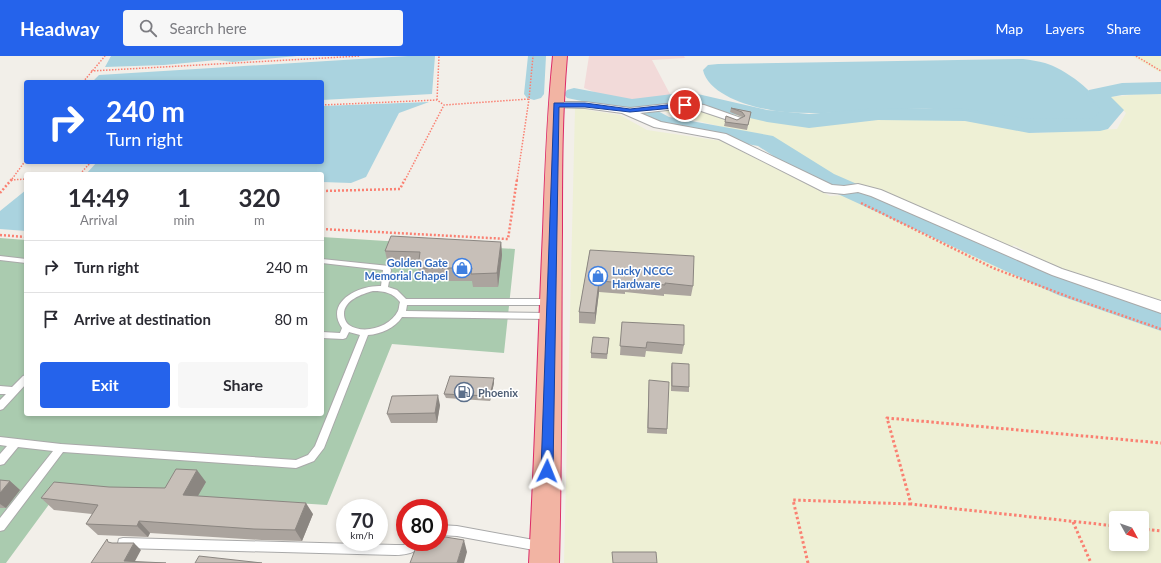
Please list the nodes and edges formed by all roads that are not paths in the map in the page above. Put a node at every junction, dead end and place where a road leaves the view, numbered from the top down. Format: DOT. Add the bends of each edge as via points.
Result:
graph roads {
  1 [pos="560,56"];
  2 [pos="556,105"];
  3 [pos="627,110"];
  4 [pos="736,120"];
  5 [pos="0,258"];
  6 [pos="24,261"];
  7 [pos="324,261"];
  8 [pos="384,288"];
  9 [pos="404,302"];
  10 [pos="1161,307"];
  11 [pos="550,309"];
  12 [pos="402,314"];
  13 [pos="346,327"];
  14 [pos="365,332"];
  15 [pos="324,335"];
  16 [pos="24,380"];
  17 [pos="0,390"];
  18 [pos="14,391"];
  19 [pos="0,406"];
  20 [pos="0,441"];
  21 [pos="16,442"];
  22 [pos="61,448"];
  23 [pos="0,461"];
  24 [pos="0,526"];
  25 [pos="448,530"];
  26 [pos="120,543"];
  27 [pos="396,550"];
  28 [pos="544,555"];
  1 -- 2 [label="highway"];
  2 -- 3 [label="street" via="585,105"];
  2 -- 11 [label="highway"];
  3 -- 4 [label="street" via="692,106"];
  3 -- 10 [label="street" via="658,125 722,136 829,189 852,193 876,193 1057,272"];
  5 -- 6 [label="lane"];
  7 -- 8 [label="lane" via="382,266 387,270"];
  8 -- 9 [label="lane" via="398,293"];
  8 -- 13 [label="lane" via="361,291 344,304 340,312 341,320"];
  9 -- 11 [label="lane"];
  9 -- 12 [label="lane"];
  11 -- 12 [label="lane"];
  11 -- 28 [label="highway"];
  12 -- 14 [label="lane" via="387,327"];
  13 -- 14 [label="lane"];
  13 -- 15 [label="lane" via="343,336"];
  14 -- 22 [label="lane" via="319,448 311,458 296,464"];
  16 -- 18 [label="lane"];
  17 -- 18 [label="lane"];
  18 -- 19 [label="lane"];
  20 -- 21 [label="lane"];
  21 -- 22 [label="lane"];
  21 -- 23 [label="lane"];
  22 -- 24 [label="lane"];
  25 -- 28 [label="lane"];
  26 -- 27 [label="lane"];
}
